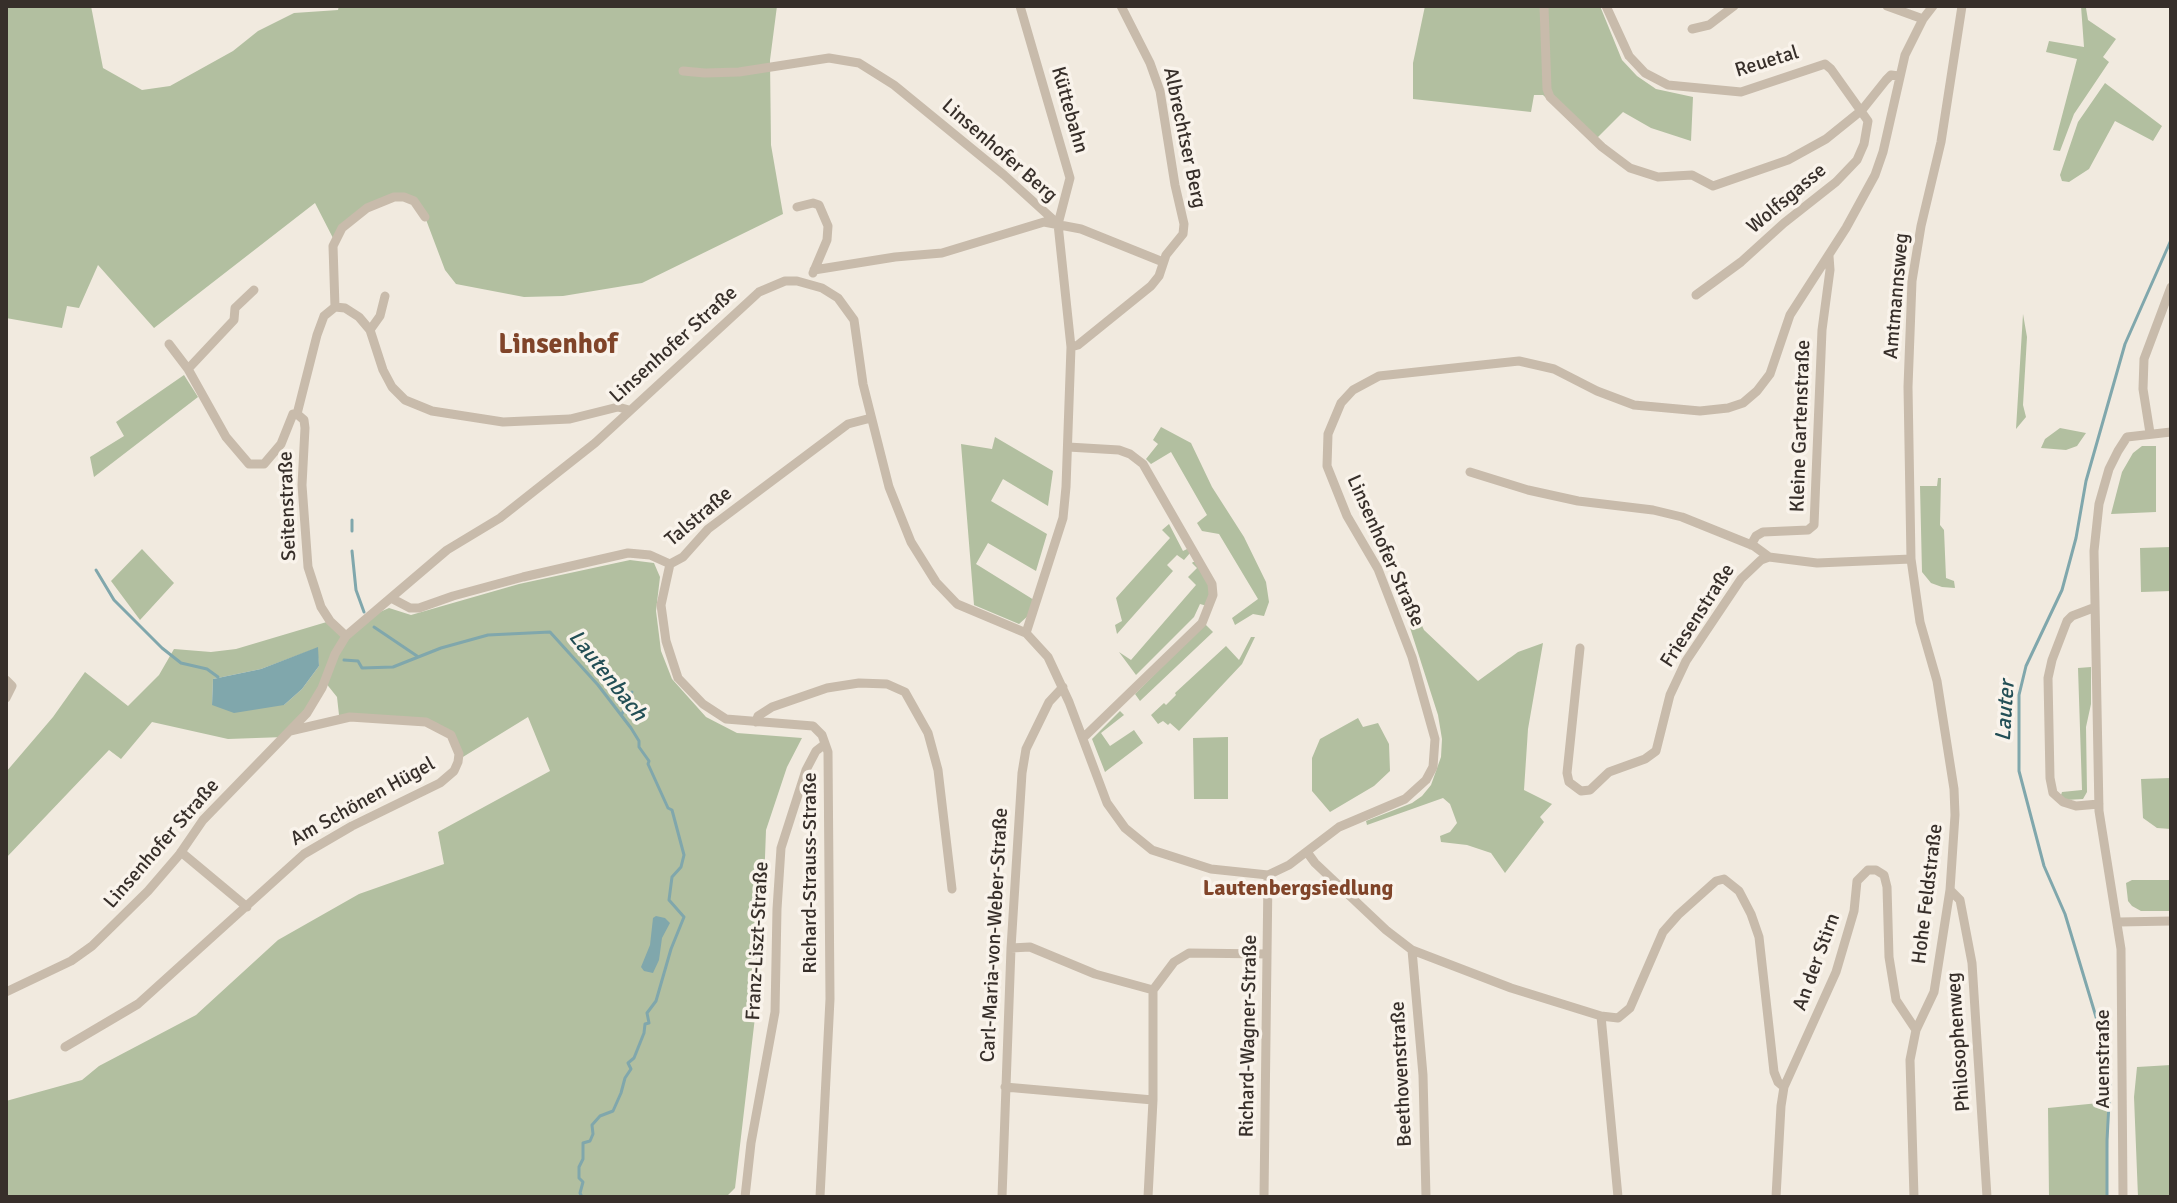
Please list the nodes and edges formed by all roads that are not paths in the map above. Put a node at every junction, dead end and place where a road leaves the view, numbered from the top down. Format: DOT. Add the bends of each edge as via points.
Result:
graph roads {
  1 [pos="1020,6"];
  2 [pos="1121,6"];
  3 [pos="1544,6"];
  4 [pos="1606,6"];
  5 [pos="1734,6"];
  6 [pos="1887,6"];
  7 [pos="1933,6"];
  8 [pos="1962,6"];
  9 [pos="1923,19"];
  10 [pos="1692,29"];
  11 [pos="683,71"];
  12 [pos="1899,76"];
  13 [pos="1862,110"];
  14 [pos="797,207"];
  15 [pos="425,217"];
  16 [pos="1058,224"];
  17 [pos="1829,256"];
  18 [pos="1163,262"];
  19 [pos="814,270"];
  20 [pos="809,284"];
  21 [pos="2171,287"];
  22 [pos="254,290"];
  23 [pos="1696,295"];
  24 [pos="385,296"];
  25 [pos="335,307"];
  26 [pos="370,330"];
  27 [pos="169,344"];
  28 [pos="1071,347"];
  29 [pos="188,369"];
  30 [pos="629,410"];
  31 [pos="297,414"];
  32 [pos="871,418"];
  33 [pos="2171,432"];
  34 [pos="2150,433"];
  35 [pos="1068,447"];
  36 [pos="1470,472"];
  37 [pos="1751,545"];
  38 [pos="1769,557"];
  39 [pos="1911,559"];
  40 [pos="670,564"];
  41 [pos="1915,594"];
  42 [pos="391,598"];
  43 [pos="2093,608"];
  44 [pos="1026,633"];
  45 [pos="346,636"];
  46 [pos="1580,648"];
  47 [pos="6,680"];
  48 [pos="1063,687"];
  49 [pos="6,698"];
  50 [pos="756,722"];
  51 [pos="290,731"];
  52 [pos="1083,738"];
  53 [pos="825,744"];
  54 [pos="2099,804"];
  55 [pos="181,852"];
  56 [pos="1307,852"];
  57 [pos="1268,875"];
  58 [pos="952,889"];
  59 [pos="1950,890"];
  60 [pos="247,907"];
  61 [pos="2171,921"];
  62 [pos="2119,922"];
  63 [pos="1011,948"];
  64 [pos="1412,950"];
  65 [pos="1267,954"];
  66 [pos="1153,990"];
  67 [pos="6,992"];
  68 [pos="1601,1016"];
  69 [pos="1916,1030"];
  70 [pos="65,1047"];
  71 [pos="1005,1087"];
  72 [pos="1784,1087"];
  73 [pos="1153,1100"];
  74 [pos="745,1197"];
  75 [pos="820,1197"];
  76 [pos="1002,1197"];
  77 [pos="1148,1197"];
  78 [pos="1264,1197"];
  79 [pos="1426,1197"];
  80 [pos="1618,1197"];
  81 [pos="1776,1197"];
  82 [pos="1914,1197"];
  83 [pos="1987,1197"];
  84 [pos="2123,1197"];
  1 -- 16 [label="street, Küttebahn" via="1070,178"];
  2 -- 18 [label="street, Albrechtser Berg" via="1160,91 1184,224"];
  3 -- 13 [label="street" via="1550,97 1630,168 1658,177 1692,175 1713,186 1788,160"];
  4 -- 13 [label="street, Reuetal" via="1629,56 1645,73 1668,85 1741,92 1825,64"];
  5 -- 10 [label="street" via="1709,25"];
  6 -- 9 [label="street"];
  7 -- 9 [label="street, Linsenhofer Straße"];
  8 -- 39 [label="street, Amtmannsweg" via="1912,281"];
  9 -- 12 [label="street, Linsenhofer Straße"];
  11 -- 16 [label="street, Linsenhofer Berg" via="739,72 829,58 859,63 894,85"];
  12 -- 13 [label="street" via="1891,75"];
  12 -- 17 [label="street, Linsenhofer Straße" via="1880,163"];
  13 -- 23 [label="street, Wolfsgasse" via="1868,121 1857,160"];
  14 -- 19 [label="street" via="819,205 828,226"];
  15 -- 25 [label="street" via="404,197 384,200 351,219 333,246"];
  16 -- 18 [label="street"];
  16 -- 19 [label="street, Linsenhofer Berg" via="1044,222 942,253"];
  16 -- 28 [label="street"];
  17 -- 37 [label="street, Kleine Gartenstraße" via="1814,525 1808,530 1763,532"];
  17 -- 56 [label="street, Linsenhofer Straße" via="1790,315 1770,374 1752,396 1728,408 1634,405 1554,369 1519,361 1379,376 1341,403 1328,434 1327,466 1347,516 1378,569 1412,657 1435,739 1433,767 1405,799 1339,827"];
  18 -- 28 [label="street, Albrechtser Berg" via="1151,286"];
  19 -- 20 [label="street"];
  20 -- 30 [label="street, Linsenhofer Straße" via="785,281 759,292"];
  20 -- 32 [label="street" via="838,298 854,320"];
  21 -- 34 [label="street" via="2144,359"];
  22 -- 29 [label="street"];
  24 -- 26 [label="street"];
  25 -- 26 [label="street" via="359,317"];
  25 -- 31 [label="street, Seitenstraße" via="324,316 317,335"];
  26 -- 30 [label="street" via="392,387 405,400 432,411 503,422 570,419 618,407"];
  27 -- 29 [label="street, Seitenstraße"];
  28 -- 35 [label="street"];
  29 -- 31 [label="street, Seitenstraße" via="226,437 249,464 264,464"];
  30 -- 42 [label="street, Linsenhofer Straße" via="595,443 500,518 447,550"];
  31 -- 45 [label="street, Seitenstraße" via="305,428 302,485 308,567 321,607"];
  32 -- 40 [label="street, Talstraße" via="848,424 708,529"];
  32 -- 44 [label="street" via="900,518 936,582 957,604"];
  33 -- 34 [label="street, Auenstraße"];
  34 -- 43 [label="street, Auenstraße" via="2127,437 2109,469 2096,516"];
  35 -- 44 [label="street" via="1063,518"];
  35 -- 52 [label="street" via="1119,450 1143,464 1212,584 1213,595 1202,623"];
  36 -- 37 [label="street" via="1539,493 1682,517"];
  37 -- 38 [label="street"];
  38 -- 39 [label="street" via="1817,563"];
  38 -- 46 [label="street, Friesenstraße" via="1741,579 1686,661 1670,695 1656,751 1581,791 1567,773"];
  39 -- 41 [label="street, Amtmannsweg"];
  40 -- 42 [label="street, Talstraße" via="628,553 419,608"];
  40 -- 50 [label="street, Richard-Strauss-Straße" via="661,605 678,678 726,719"];
  41 -- 59 [label="street, Hohe Feldstraße" via="1937,681 1954,789"];
  42 -- 45 [label="street, Linsenhofer Straße"];
  43 -- 54 [label="street, Auenstraße"];
  43 -- 54 [label="street" via="2067,621 2055,649 2048,678 2049,751 2056,798 2076,806"];
  44 -- 48 [label="street" via="1048,657"];
  45 -- 51 [label="street, Linsenhofer Straße" via="317,697"];
  47 -- 49 [label="street" via="12,686"];
  48 -- 52 [label="street"];
  48 -- 63 [label="street, Carl-Maria-von-Weber-Straße" via="1049,702 1026,749"];
  50 -- 53 [label="street, Richard-Strauss-Straße" via="813,726"];
  50 -- 58 [label="street" via="772,707 827,688 887,684 905,692 928,733 938,770"];
  51 -- 55 [label="street, Linsenhofer Straße" via="203,820"];
  51 -- 60 [label="street, Am Schönen Hügel" via="350,717 426,722 451,735 459,754 454,771 440,783 315,847"];
  52 -- 57 [label="street" via="1107,803 1125,828 1152,850 1211,869"];
  53 -- 74 [label="street, Franz-Liszt-Straße" via="806,770 781,848 775,1012"];
  53 -- 75 [label="street, Richard-Strauss-Straße" via="830,999"];
  54 -- 62 [label="street, Auenstraße"];
  55 -- 60 [label="street"];
  55 -- 67 [label="street, Linsenhofer Straße" via="92,946"];
  56 -- 57 [label="street, Linsenhofer Straße"];
  56 -- 64 [label="street"];
  57 -- 65 [label="street, Richard-Wagner-Straße"];
  59 -- 69 [label="street, Hohe Feldstraße" via="1934,992"];
  59 -- 83 [label="street, Philosophenweg" via="1960,900 1972,963"];
  60 -- 70 [label="street, Am Schönen Hügel" via="138,1004"];
  61 -- 62 [label="street"];
  62 -- 84 [label="street, Auenstraße"];
  63 -- 66 [label="street" via="1030,947 1095,974"];
  63 -- 71 [label="street, Carl-Maria-von-Weber-Straße"];
  64 -- 68 [label="street"];
  64 -- 79 [label="street, Beethovenstraße"];
  65 -- 66 [label="street" via="1189,953 1174,962"];
  65 -- 78 [label="street, Richard-Wagner-Straße"];
  66 -- 73 [label="street"];
  68 -- 72 [label="street" via="1625,1014 1663,932 1724,879 1739,891 1759,937 1774,1072"];
  68 -- 80 [label="street"];
  69 -- 72 [label="street, An der Stirn" via="1896,1000 1884,875 1868,870 1857,881 1836,972"];
  69 -- 82 [label="street, Hohe Feldstraße" via="1910,1060"];
  71 -- 73 [label="street"];
  71 -- 76 [label="street, Carl-Maria-von-Weber-Straße"];
  72 -- 81 [label="street, An der Stirn"];
  73 -- 77 [label="street"];
}
